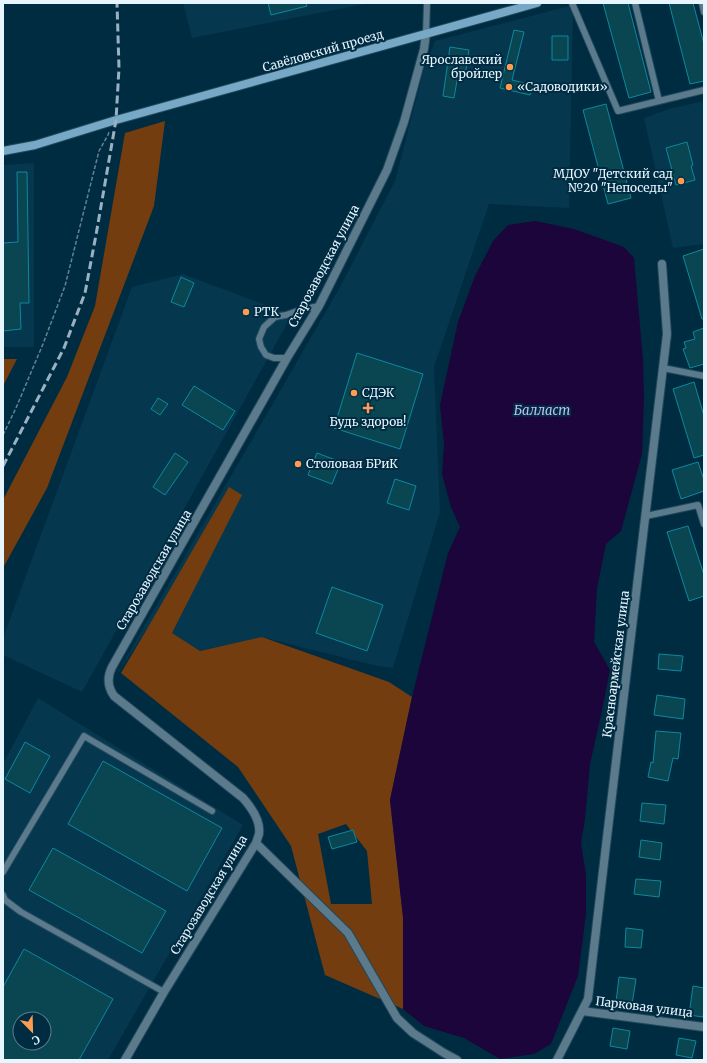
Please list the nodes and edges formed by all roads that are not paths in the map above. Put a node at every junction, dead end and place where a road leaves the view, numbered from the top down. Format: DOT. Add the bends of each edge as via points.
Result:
graph roads {
  1 [pos="427,3"];
  2 [pos="537,3"];
  3 [pos="572,3"];
  4 [pos="634,3"];
  5 [pos="702,3"];
  6 [pos="704,12"];
  7 [pos="426,34"];
  8 [pos="704,90"];
  9 [pos="659,101"];
  10 [pos="3,150"];
  11 [pos="662,264"];
  12 [pos="319,306"];
  13 [pos="287,358"];
  14 [pos="663,368"];
  15 [pos="704,376"];
  16 [pos="646,516"];
  17 [pos="704,524"];
  18 [pos="212,811"];
  19 [pos="256,843"];
  20 [pos="3,872"];
  21 [pos="4,900"];
  22 [pos="164,992"];
  23 [pos="582,1012"];
  24 [pos="704,1027"];
  25 [pos="125,1060"];
  26 [pos="457,1060"];
  27 [pos="557,1060"];
  1 -- 7 [label="lane"];
  2 -- 7 [label="main road, Савёловский проезд"];
  3 -- 9 [label="lane" via="618,111"];
  4 -- 9 [label="lane"];
  5 -- 6 [label="lane"];
  7 -- 10 [label="main road, Савёловский проезд" via="35,145"];
  7 -- 12 [label="street, Старозаводская улица" via="404,122 386,170"];
  8 -- 9 [label="lane"];
  11 -- 14 [label="street, Красноармейская улица" via="667,334"];
  12 -- 13 [label="street, Старозаводская улица"];
  12 -- 13 [label="lane" via="275,317 264,327 259,339 266,355"];
  13 -- 19 [label="street, Старозаводская улица" via="112,667 108,681 114,696 249,804 259,826"];
  14 -- 15 [label="lane"];
  14 -- 16 [label="street, Красноармейская улица"];
  16 -- 17 [label="lane" via="698,505"];
  16 -- 23 [label="street, Красноармейская улица" via="588,998"];
  18 -- 20 [label="lane" via="84,736"];
  19 -- 22 [label="street, Старозаводская улица"];
  19 -- 26 [label="street" via="348,933 397,1018 413,1033"];
  21 -- 22 [label="lane"];
  22 -- 25 [label="street, Старозаводская улица"];
  23 -- 24 [label="street, Парковая улица"];
  23 -- 27 [label="street, Красноармейская улица"];
}
